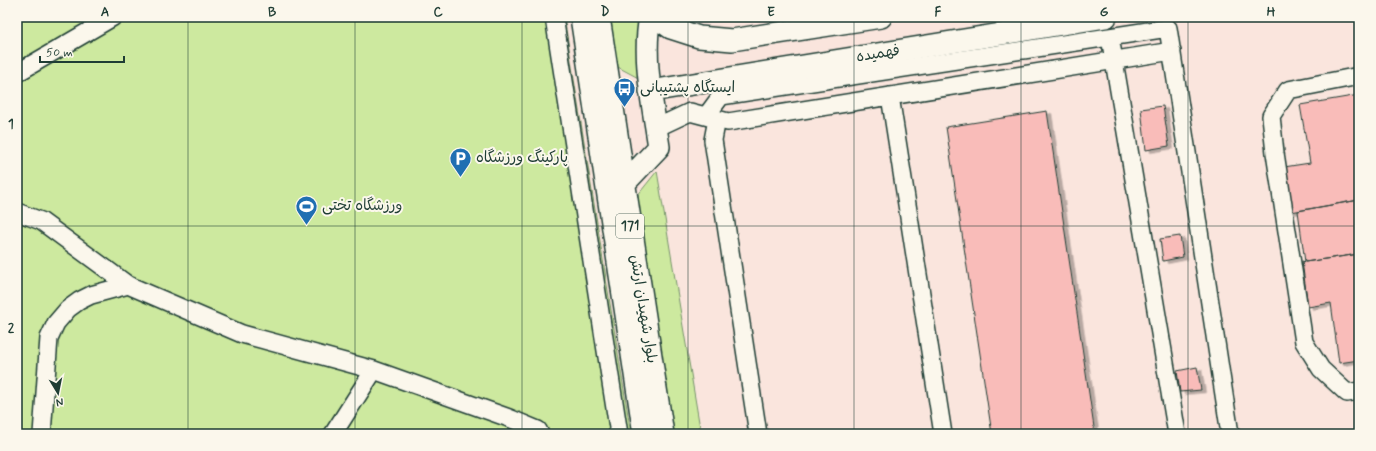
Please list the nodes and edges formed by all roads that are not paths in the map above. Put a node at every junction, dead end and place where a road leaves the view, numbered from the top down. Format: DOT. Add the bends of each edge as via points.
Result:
graph roads {
  1 [pos="113,17"];
  2 [pos="554,17"];
  3 [pos="581,17"];
  4 [pos="599,17"];
  5 [pos="650,17"];
  6 [pos="655,17"];
  7 [pos="881,17"];
  8 [pos="1108,27"];
  9 [pos="1172,51"];
  10 [pos="1115,60"];
  11 [pos="17,73"];
  12 [pos="1359,76"];
  13 [pos="650,91"];
  14 [pos="890,96"];
  15 [pos="712,117"];
  16 [pos="656,128"];
  17 [pos="624,184"];
  18 [pos="17,212"];
  19 [pos="128,285"];
  20 [pos="374,370"];
  21 [pos="1359,391"];
  22 [pos="42,434"];
  23 [pos="333,434"];
  24 [pos="540,434"];
  25 [pos="619,434"];
  26 [pos="644,434"];
  27 [pos="663,434"];
  28 [pos="758,434"];
  29 [pos="943,434"];
  30 [pos="1177,434"];
  31 [pos="1230,434"];
  1 -- 11 [label="street"];
  2 -- 25 [label="street"];
  3 -- 26 [label="main road, بلوار شهیدان ارتش / 171"];
  4 -- 17 [label="main road, بلوار شهیدان ارتش / 171"];
  5 -- 13 [label="main road"];
  6 -- 7 [label="main road" via="671,28 699,37 732,40"];
  8 -- 9 [label="street" via="1168,28"];
  8 -- 10 [label="street"];
  8 -- 13 [label="main road, فهمیده"];
  8 -- 15 [label="street" via="721,96"];
  9 -- 10 [label="street"];
  9 -- 31 [label="street"];
  10 -- 14 [label="street"];
  10 -- 30 [label="street"];
  12 -- 21 [label="street" via="1288,90 1271,116 1274,153 1304,342 1321,369 1347,393"];
  13 -- 16 [label="main road"];
  14 -- 15 [label="street" via="728,122"];
  14 -- 29 [label="street"];
  15 -- 16 [label="street" via="690,112"];
  15 -- 28 [label="street" via="713,140"];
  16 -- 17 [label="main road" via="659,147"];
  17 -- 27 [label="main road, بلوار شهیدان ارتش / 171"];
  18 -- 19 [label="street" via="41,221"];
  19 -- 20 [label="street" via="242,334"];
  19 -- 22 [label="street" via="79,301 56,323 49,338"];
  20 -- 23 [label="street"];
  20 -- 24 [label="street" via="509,418 538,430"];
}
